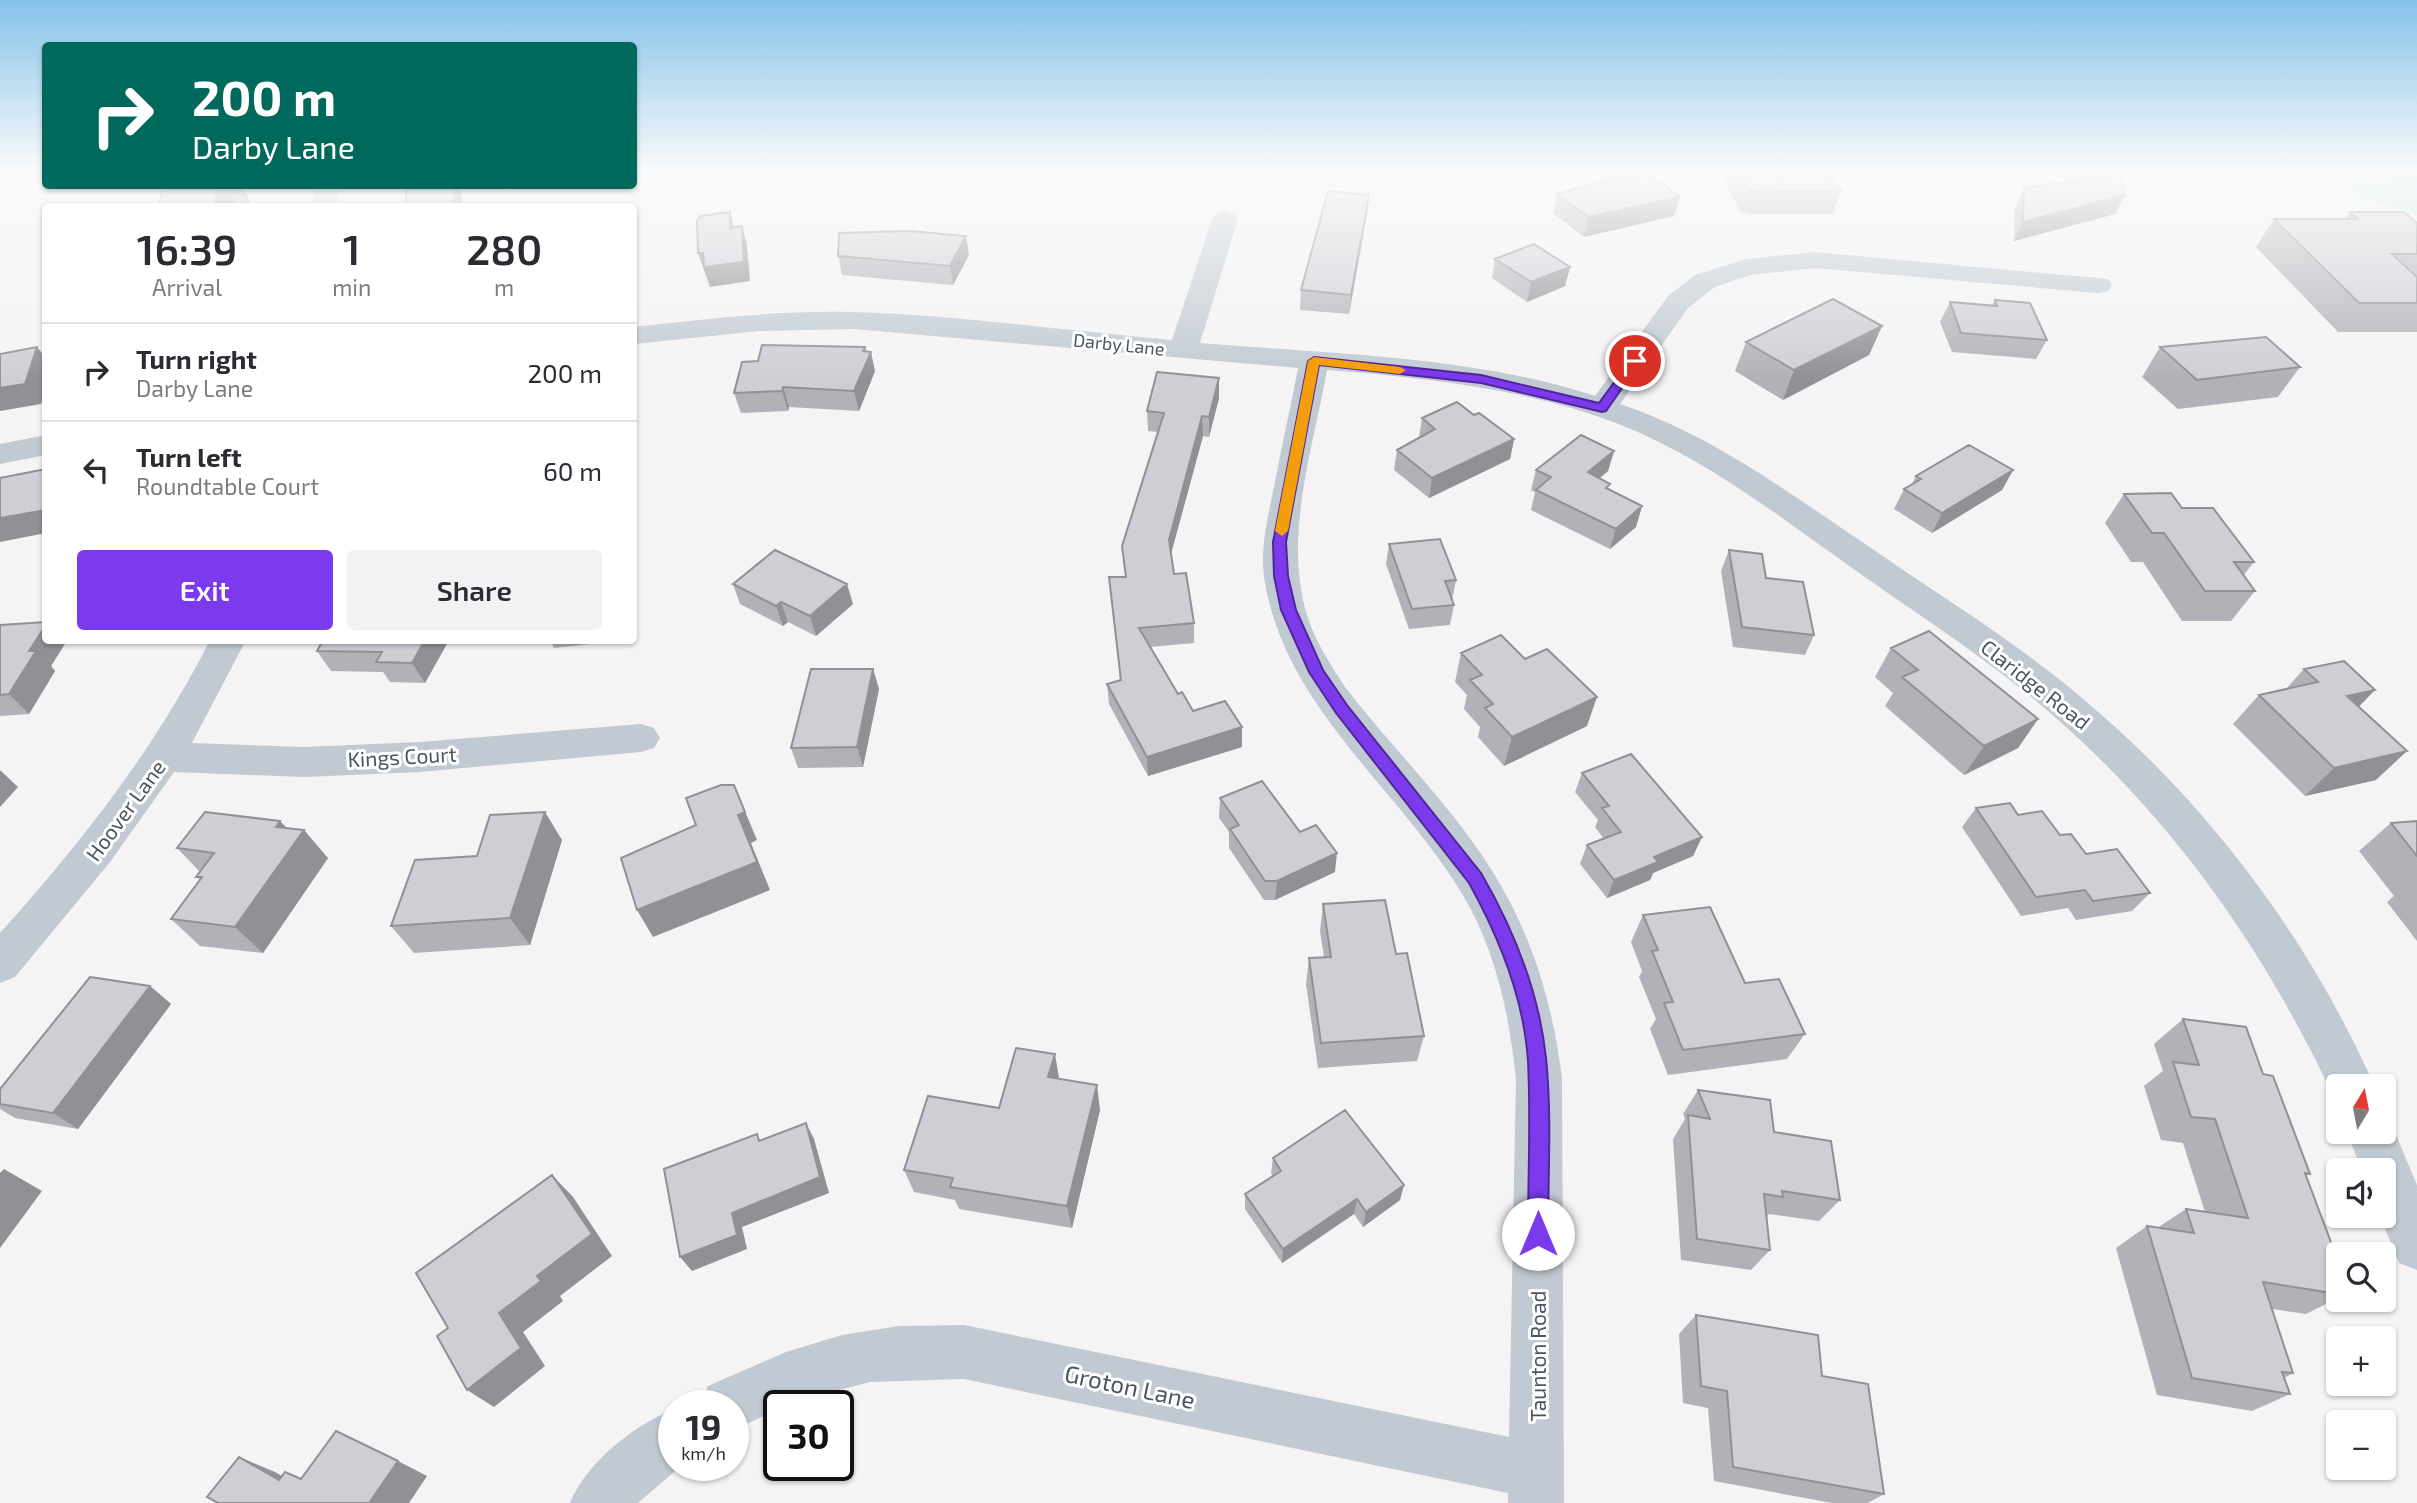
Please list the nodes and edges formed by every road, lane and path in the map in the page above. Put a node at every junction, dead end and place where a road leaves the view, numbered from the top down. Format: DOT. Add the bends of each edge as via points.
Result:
graph roads {
  1 [pos="1218,240"];
  2 [pos="2098,285"];
  3 [pos="637,336"];
  4 [pos="1183,350"];
  5 [pos="1314,361"];
  6 [pos="1602,408"];
  7 [pos="42,446"];
  8 [pos="0,454"];
  9 [pos="226,644"];
  10 [pos="640,738"];
  11 [pos="164,757"];
  12 [pos="0,964"];
  13 [pos="2345,1074"];
  14 [pos="2376,1144"];
  15 [pos="2417,1245"];
  16 [pos="749,1394"];
  17 [pos="658,1449"];
  18 [pos="1536,1487"];
  19 [pos="598,1503"];
  1 -- 4 [label="street"];
  2 -- 6 [label="street" via="1815,260 1746,267 1705,281 1678,302"];
  3 -- 4 [label="street, Darby Lane" via="772,322 885,322"];
  4 -- 5 [label="street, Darby Lane"];
  5 -- 6 [label="street, Darby Lane" via="1481,379"];
  5 -- 18 [label="street, Taunton Road" via="1279,542 1289,610 1303,648 1332,697 1475,878 1510,946 1531,1020 1539,1079"];
  6 -- 13 [label="street, Claridge Road" via="1680,440 1731,468 2016,665 2087,723 2169,804 2232,881 2301,986"];
  7 -- 8 [label="street"];
  9 -- 11 [label="street, Hoover Lane"];
  10 -- 11 [label="street, Kings Court" via="420,757 305,761"];
  11 -- 12 [label="street, Hoover Lane" via="84,865"];
  14 -- 15 [label="street"];
  16 -- 18 [label="street, Groton Lane" via="781,1378 834,1362 913,1350 964,1352"];
  17 -- 19 [label="street"];
}
